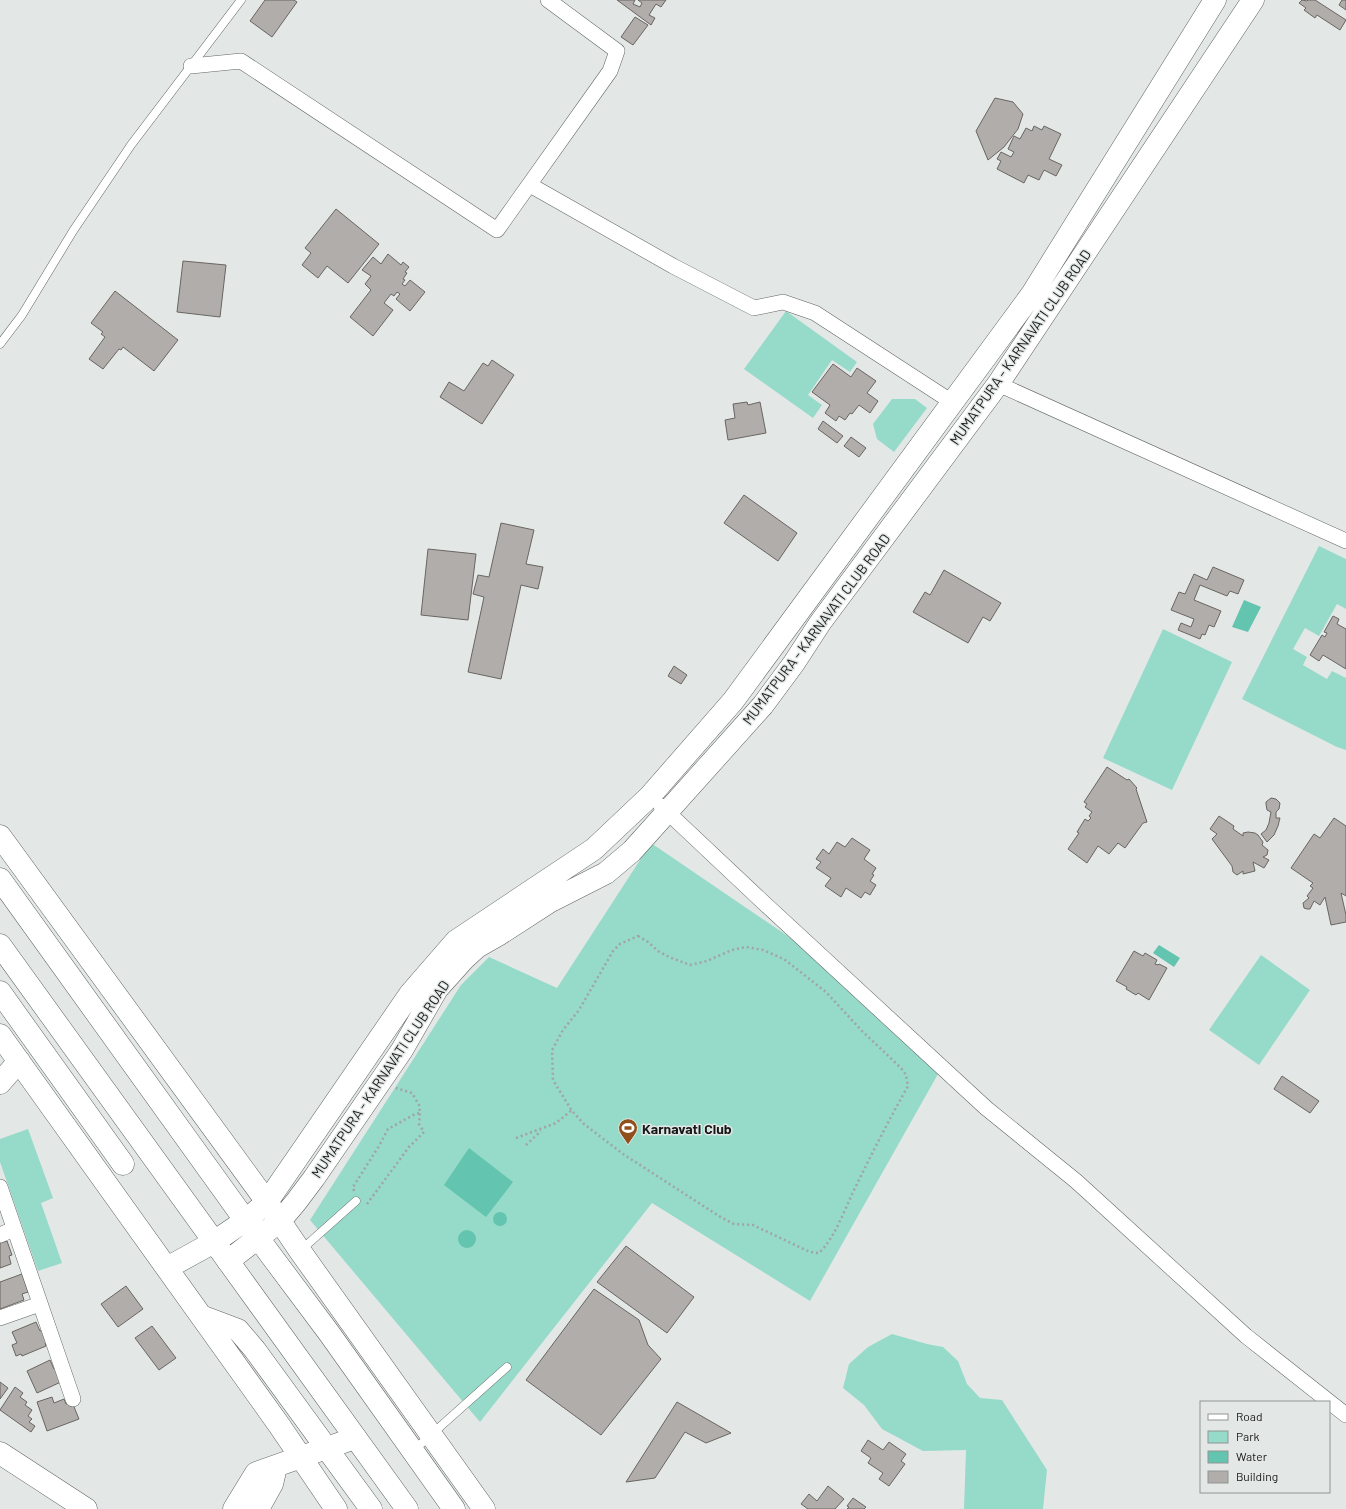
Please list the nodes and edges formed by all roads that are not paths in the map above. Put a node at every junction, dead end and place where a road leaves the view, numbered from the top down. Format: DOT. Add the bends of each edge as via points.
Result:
graph roads {
  1 [pos="241,0"];
  2 [pos="548,0"];
  3 [pos="1215,0"];
  4 [pos="1253,0"];
  5 [pos="191,66"];
  6 [pos="530,184"];
  7 [pos="0,344"];
  8 [pos="998,384"];
  9 [pos="952,402"];
  10 [pos="1346,542"];
  11 [pos="650,796"];
  12 [pos="667,811"];
  13 [pos="0,836"];
  14 [pos="0,879"];
  15 [pos="0,944"];
  16 [pos="0,992"];
  17 [pos="0,1035"];
  18 [pos="19,1061"];
  19 [pos="0,1083"];
  20 [pos="145,1146"];
  21 [pos="122,1164"];
  22 [pos="105,1181"];
  23 [pos="0,1187"];
  24 [pos="356,1201"];
  25 [pos="267,1202"];
  26 [pos="246,1220"];
  27 [pos="280,1221"];
  28 [pos="14,1229"];
  29 [pos="0,1235"];
  30 [pos="258,1238"];
  31 [pos="214,1242"];
  32 [pos="300,1251"];
  33 [pos="228,1261"];
  34 [pos="167,1268"];
  35 [pos="40,1304"];
  36 [pos="201,1316"];
  37 [pos="0,1318"];
  38 [pos="507,1367"];
  39 [pos="73,1399"];
  40 [pos="1328,1401"];
  41 [pos="1330,1402"];
  42 [pos="1346,1415"];
  43 [pos="431,1436"];
  44 [pos="355,1438"];
  45 [pos="325,1448"];
  46 [pos="412,1451"];
  47 [pos="0,1453"];
  48 [pos="301,1457"];
  49 [pos="0,1467"];
  50 [pos="276,1467"];
  51 [pos="64,1509"];
  52 [pos="86,1509"];
  53 [pos="234,1509"];
  54 [pos="258,1509"];
  55 [pos="336,1509"];
  56 [pos="371,1509"];
  57 [pos="407,1509"];
  58 [pos="454,1509"];
  59 [pos="484,1509"];
  1 -- 5 [label="lane"];
  2 -- 6 [label="street" via="617,51 610,71"];
  3 -- 9 [label="main road, MUMATPURA - KARNAVATI CLUB ROAD" via="1032,294"];
  4 -- 8 [label="main road, MUMATPURA - KARNAVATI CLUB ROAD"];
  5 -- 6 [label="street" via="241,61 497,230"];
  5 -- 7 [label="lane" via="131,145 73,230 22,315"];
  6 -- 9 [label="street" via="754,308 783,302 814,313"];
  8 -- 10 [label="street"];
  8 -- 12 [label="main road, MUMATPURA - KARNAVATI CLUB ROAD" via="820,623 763,705"];
  9 -- 11 [label="main road, MUMATPURA - KARNAVATI CLUB ROAD" via="733,701"];
  11 -- 12 [label="street"];
  11 -- 25 [label="main road, MUMATPURA - KARNAVATI CLUB ROAD" via="594,848 456,941 410,994"];
  12 -- 27 [label="main road, MUMATPURA - KARNAVATI CLUB ROAD" via="632,851 606,873 549,902 477,947 464,959 437,989 402,1050 314,1178"];
  12 -- 40 [label="street" via="986,1108 1076,1181 1246,1336"];
  13 -- 25 [label="main road"];
  14 -- 26 [label="main road"];
  15 -- 20 [label="main road"];
  16 -- 21 [label="main road"];
  17 -- 18 [label="main road"];
  18 -- 19 [label="main road"];
  18 -- 22 [label="main road"];
  20 -- 21 [label="main road"];
  20 -- 31 [label="main road"];
  21 -- 22 [label="main road"];
  22 -- 34 [label="main road"];
  23 -- 28 [label="street"];
  24 -- 32 [label="lane"];
  25 -- 26 [label="main road, MUMATPURA - KARNAVATI CLUB ROAD"];
  25 -- 27 [label="main road"];
  26 -- 30 [label="main road"];
  26 -- 31 [label="main road, MUMATPURA - KARNAVATI CLUB ROAD"];
  27 -- 30 [label="main road, MUMATPURA - KARNAVATI CLUB ROAD"];
  27 -- 32 [label="main road"];
  28 -- 29 [label="street"];
  28 -- 35 [label="street"];
  30 -- 33 [label="main road, MUMATPURA - KARNAVATI CLUB ROAD"];
  30 -- 46 [label="main road"];
  31 -- 33 [label="main road"];
  31 -- 34 [label="main road, MUMATPURA - KARNAVATI CLUB ROAD"];
  32 -- 43 [label="main road"];
  33 -- 44 [label="main road"];
  34 -- 36 [label="main road"];
  35 -- 37 [label="street"];
  35 -- 39 [label="street"];
  36 -- 45 [label="main road" via="238,1330"];
  36 -- 48 [label="main road"];
  38 -- 43 [label="lane"];
  41 -- 42 [label="street"];
  43 -- 46 [label="lane"];
  43 -- 59 [label="main road"];
  44 -- 45 [label="main road"];
  44 -- 57 [label="main road"];
  45 -- 48 [label="main road"];
  45 -- 56 [label="main road"];
  46 -- 58 [label="main road"];
  47 -- 52 [label="main road"];
  48 -- 50 [label="main road"];
  48 -- 55 [label="main road"];
  49 -- 51 [label="main road"];
  50 -- 53 [label="main road" via="256,1473"];
  50 -- 54 [label="main road" via="272,1484"];
}
